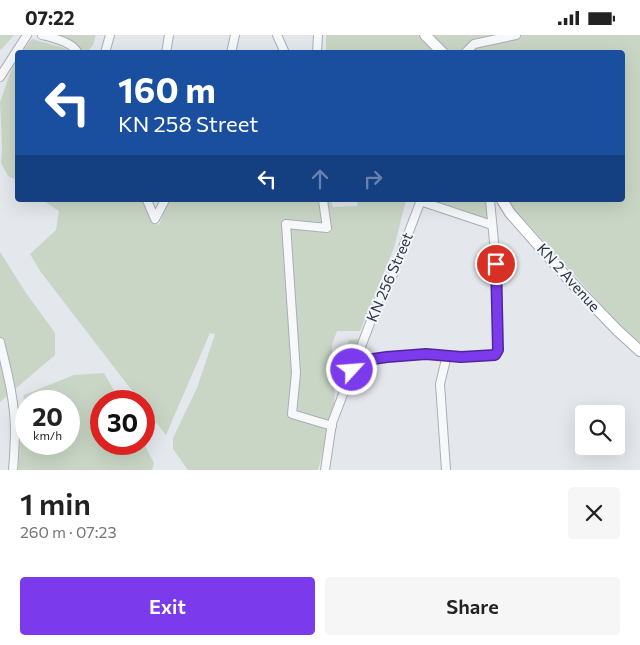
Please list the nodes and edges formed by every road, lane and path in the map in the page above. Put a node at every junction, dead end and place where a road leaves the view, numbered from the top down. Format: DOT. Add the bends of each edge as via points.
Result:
graph roads {
  1 [pos="27,35"];
  2 [pos="42,35"];
  3 [pos="110,35"];
  4 [pos="169,35"];
  5 [pos="235,35"];
  6 [pos="277,35"];
  7 [pos="318,35"];
  8 [pos="425,35"];
  9 [pos="516,35"];
  10 [pos="17,50"];
  11 [pos="77,50"];
  12 [pos="106,50"];
  13 [pos="166,50"];
  14 [pos="232,50"];
  15 [pos="284,50"];
  16 [pos="317,50"];
  17 [pos="440,50"];
  18 [pos="468,50"];
  19 [pos="15,54"];
  20 [pos="0,77"];
  21 [pos="148,202"];
  22 [pos="165,202"];
  23 [pos="323,202"];
  24 [pos="421,202"];
  25 [pos="424,202"];
  26 [pos="490,202"];
  27 [pos="503,202"];
  28 [pos="492,225"];
  29 [pos="0,342"];
  30 [pos="640,351"];
  31 [pos="447,355"];
  32 [pos="352,370"];
  33 [pos="332,427"];
  34 [pos="13,470"];
  35 [pos="325,470"];
  36 [pos="446,470"];
  1 -- 10 [label="street"];
  2 -- 11 [label="street"];
  3 -- 12 [label="street"];
  4 -- 13 [label="street"];
  5 -- 14 [label="street"];
  6 -- 15 [label="street"];
  7 -- 16 [label="street"];
  8 -- 17 [label="main road"];
  9 -- 18 [label="street" via="474,44"];
  19 -- 20 [label="street"];
  21 -- 22 [label="street" via="157,219"];
  23 -- 33 [label="street" via="327,228 286,224 296,373 292,414"];
  24 -- 32 [label="street, KN 256 Street"];
  25 -- 28 [label="street"];
  26 -- 28 [label="street"];
  27 -- 30 [label="main road, KN 2 Avenue" via="570,281"];
  28 -- 31 [label="street" via="498,298 497,353 461,357"];
  29 -- 34 [label="street" via="13,411"];
  31 -- 32 [label="street" via="373,359"];
  31 -- 36 [label="street" via="440,385"];
  32 -- 33 [label="street, KN 256 Street"];
  33 -- 35 [label="street, KN 256 Street"];
}
